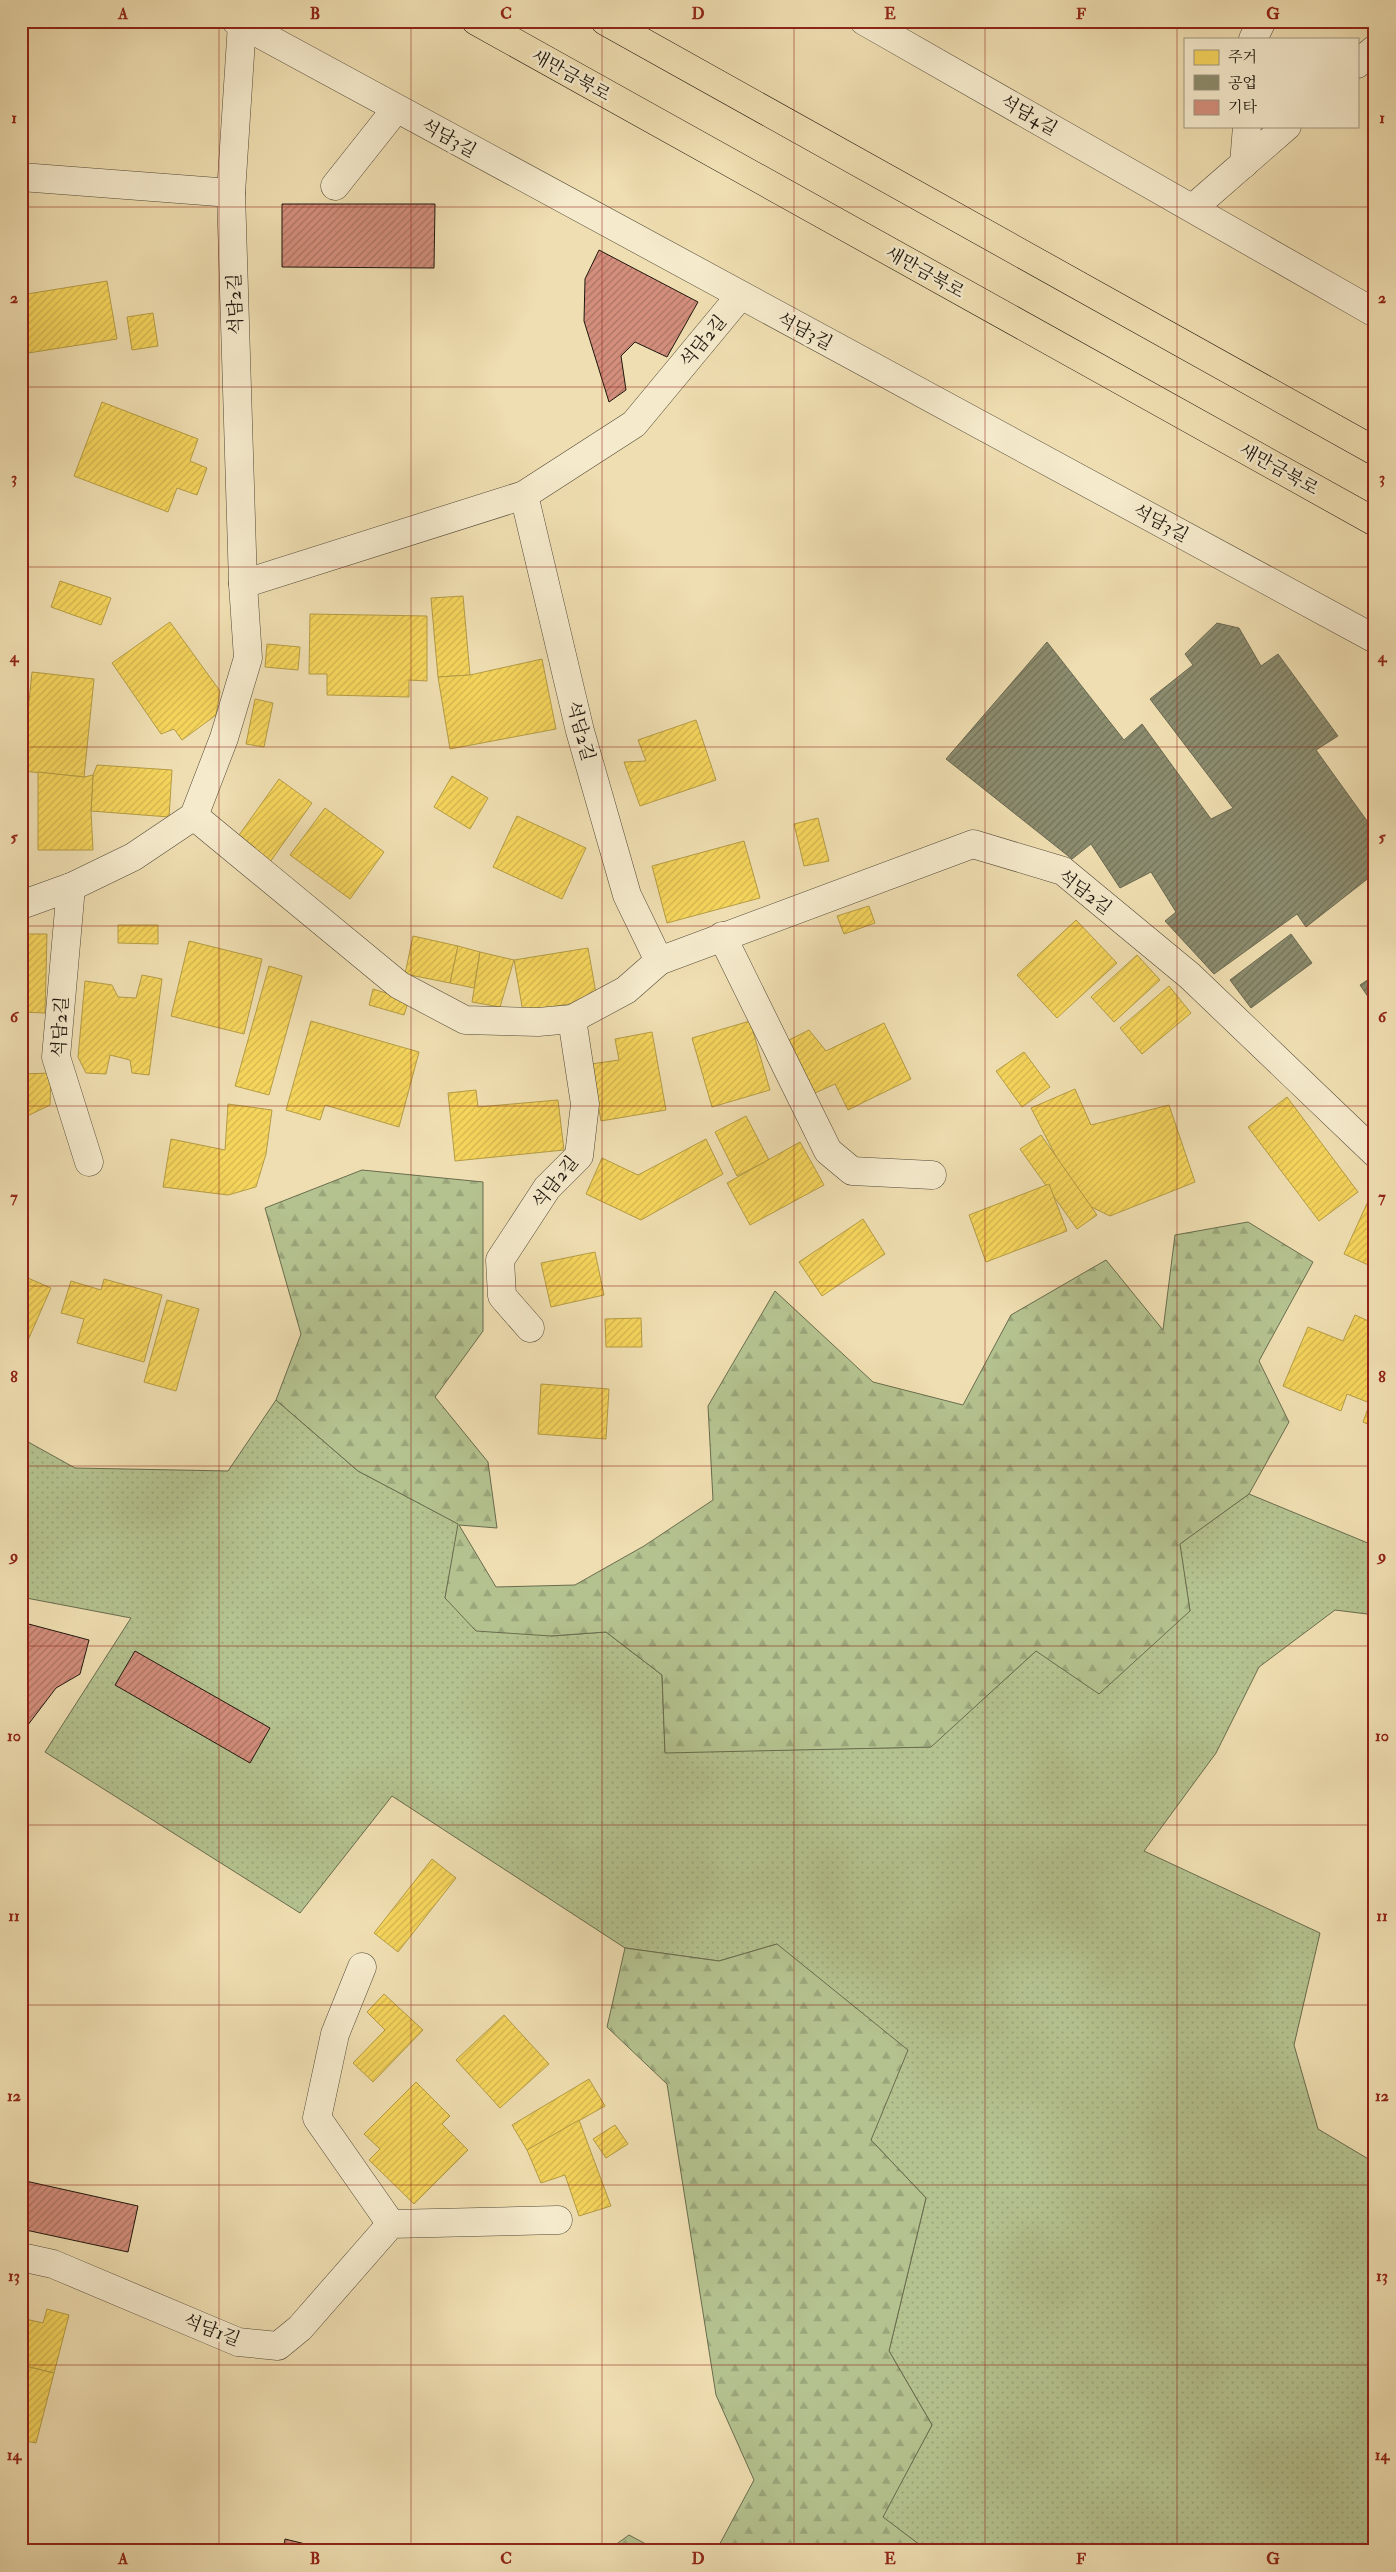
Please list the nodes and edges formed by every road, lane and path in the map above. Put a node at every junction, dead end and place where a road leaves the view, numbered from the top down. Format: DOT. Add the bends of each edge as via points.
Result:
graph roads {
  1 [pos="476,21"];
  2 [pos="605,21"];
  3 [pos="864,21"];
  4 [pos="1262,21"];
  5 [pos="239,23"];
  6 [pos="1254,38"];
  7 [pos="1375,49"];
  8 [pos="1358,63"];
  9 [pos="396,109"];
  10 [pos="1247,128"];
  11 [pos="1285,128"];
  12 [pos="1244,164"];
  13 [pos="21,176"];
  14 [pos="334,186"];
  15 [pos="231,193"];
  16 [pos="1193,208"];
  17 [pos="740,296"];
  18 [pos="1375,313"];
  19 [pos="1375,451"];
  20 [pos="524,495"];
  21 [pos="1375,522"];
  22 [pos="243,584"];
  23 [pos="1375,639"];
  24 [pos="194,816"];
  25 [pos="71,887"];
  26 [pos="21,905"];
  27 [pos="722,936"];
  28 [pos="659,961"];
  29 [pos="572,1019"];
  30 [pos="1375,1153"];
  31 [pos="89,1162"];
  32 [pos="932,1175"];
  33 [pos="530,1328"];
  34 [pos="362,1967"];
  35 [pos="558,2220"];
  36 [pos="391,2224"];
  37 [pos="21,2257"];
  1 -- 21 [label="highway, 새만금북로"];
  2 -- 19 [label="highway"];
  3 -- 16 [label="street, 석담4길"];
  4 -- 6 [label="street"];
  5 -- 9 [label="street, 석담3길"];
  5 -- 15 [label="street, 석담2길"];
  7 -- 8 [label="street"];
  9 -- 14 [label="street"];
  9 -- 17 [label="street, 석담3길"];
  10 -- 12 [label="street"];
  11 -- 12 [label="street"];
  12 -- 16 [label="street"];
  13 -- 15 [label="street"];
  15 -- 22 [label="street, 석담2길"];
  16 -- 18 [label="street, 석담4길"];
  17 -- 20 [label="street, 석담2길" via="634,424"];
  17 -- 23 [label="street, 석담3길"];
  20 -- 22 [label="street, 석담2길"];
  20 -- 28 [label="street, 석담2길" via="580,732 628,895"];
  22 -- 24 [label="street, 석담2길" via="248,658 224,738"];
  24 -- 25 [label="street" via="133,858"];
  24 -- 29 [label="street, 석담2길" via="399,985 465,1020 538,1022"];
  25 -- 26 [label="street"];
  25 -- 31 [label="street, 석담2길" via="56,1057"];
  27 -- 28 [label="street, 석담2길"];
  27 -- 30 [label="street, 석담2길" via="974,844 1063,871 1190,976"];
  27 -- 32 [label="street" via="828,1151 852,1171"];
  28 -- 29 [label="street, 석담2길" via="626,990"];
  29 -- 33 [label="street, 석담2길" via="585,1104 580,1156 547,1188 500,1260 502,1296"];
  34 -- 36 [label="street" via="335,2034 317,2118"];
  35 -- 36 [label="street"];
  36 -- 37 [label="street, 석담1길" via="300,2328 278,2346 238,2342 53,2264"];
}
